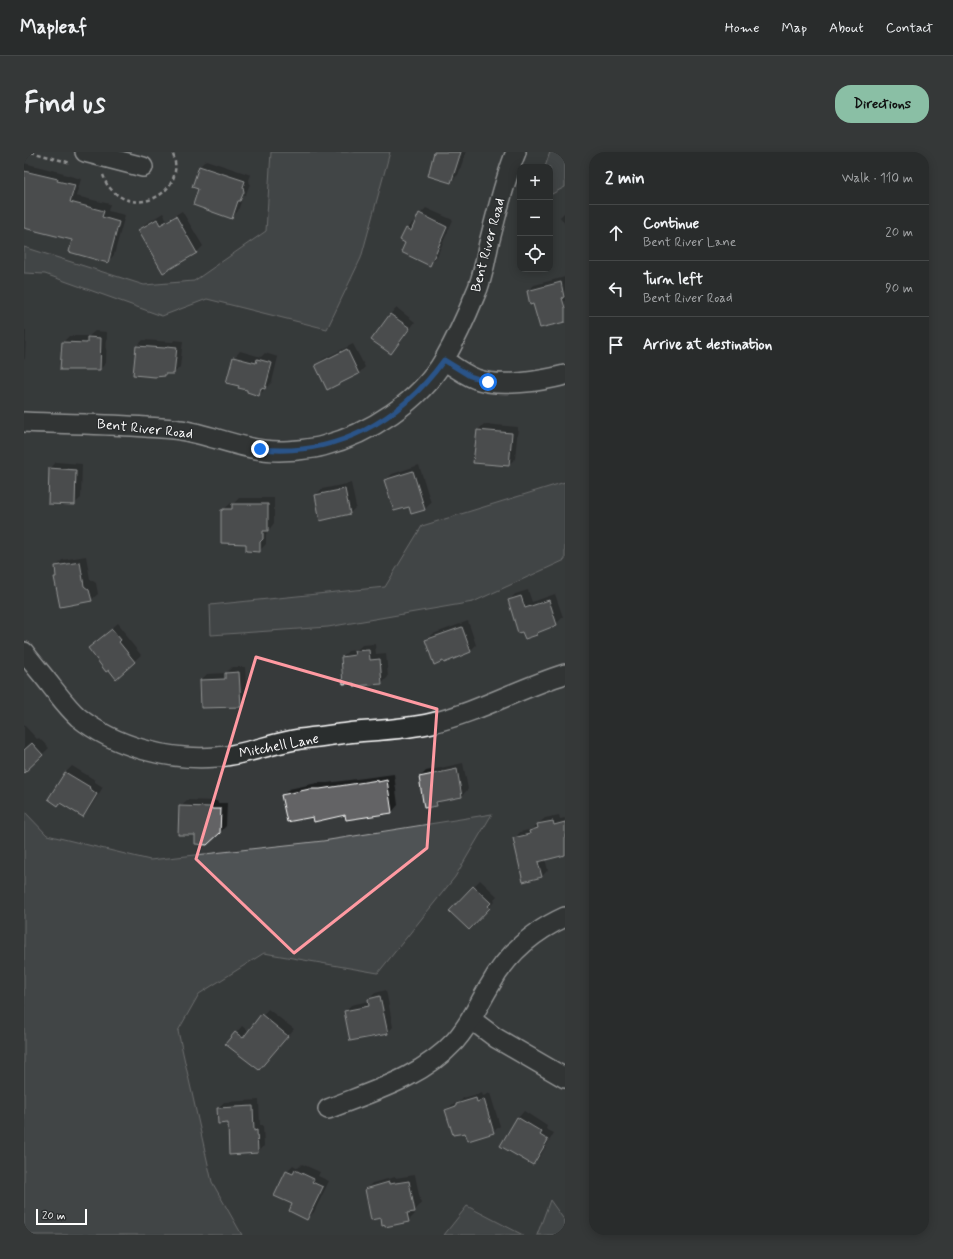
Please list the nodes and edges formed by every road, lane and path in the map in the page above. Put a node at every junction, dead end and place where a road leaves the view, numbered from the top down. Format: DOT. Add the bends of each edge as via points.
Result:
graph roads {
  1 [pos="85,152"];
  2 [pos="516,152"];
  3 [pos="143,167"];
  4 [pos="444,360"];
  5 [pos="565,375"];
  6 [pos="24,422"];
  7 [pos="24,652"];
  8 [pos="565,674"];
  9 [pos="565,916"];
  10 [pos="472,1020"];
  11 [pos="565,1078"];
  12 [pos="328,1109"];
  1 -- 3 [label="street"];
  2 -- 4 [label="street, Bent River Road" via="506,178 476,294"];
  4 -- 5 [label="street" via="470,376 488,382 515,383"];
  4 -- 6 [label="street, Bent River Road" via="421,390 379,423 322,446 279,451 235,444 180,430"];
  7 -- 8 [label="street, Mitchell Lane" via="67,706 93,728 119,742 175,756 197,758 238,754 298,740 403,729 432,723"];
  9 -- 10 [label="street" via="548,924 516,949 489,986"];
  10 -- 11 [label="street" via="496,1038"];
  10 -- 12 [label="street" via="455,1041 419,1071"];
}
